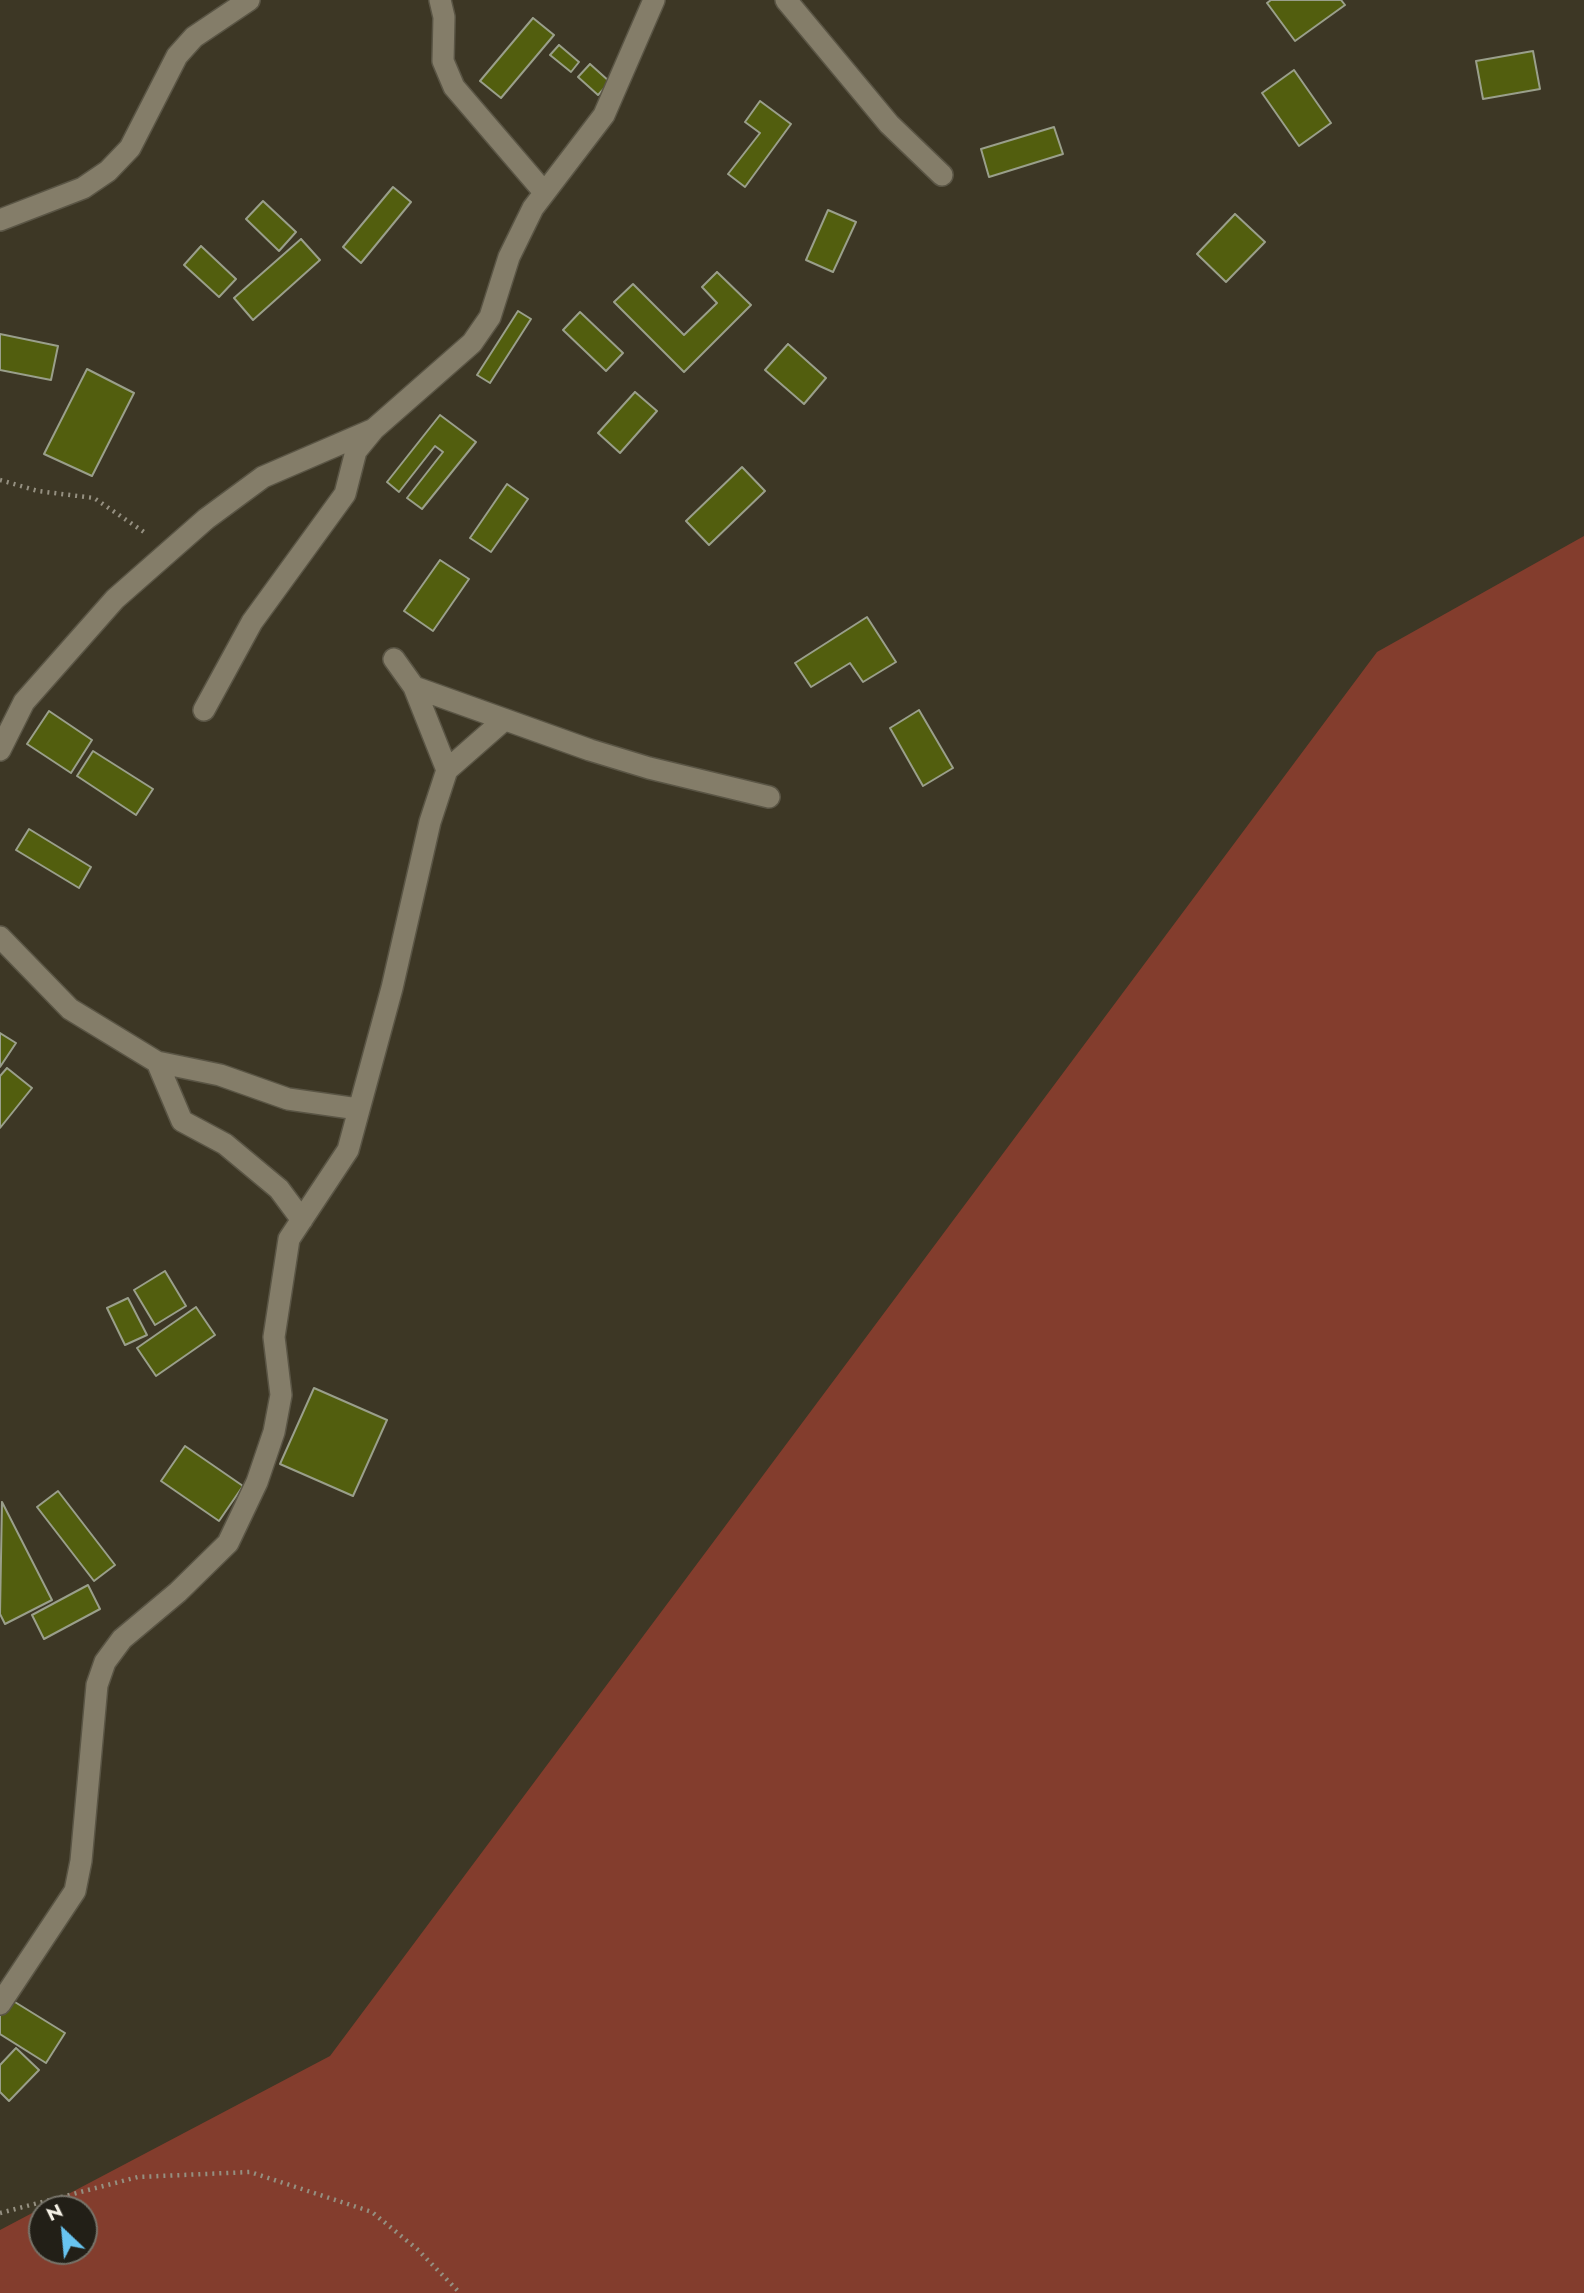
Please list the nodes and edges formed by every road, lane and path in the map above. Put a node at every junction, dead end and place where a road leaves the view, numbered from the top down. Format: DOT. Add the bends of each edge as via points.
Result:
graph roads {
  1 [pos="249,0"];
  2 [pos="440,0"];
  3 [pos="654,0"];
  4 [pos="786,0"];
  5 [pos="942,175"];
  6 [pos="544,192"];
  7 [pos="0,220"];
  8 [pos="374,429"];
  9 [pos="0,480"];
  10 [pos="166,554"];
  11 [pos="394,659"];
  12 [pos="414,687"];
  13 [pos="204,709"];
  14 [pos="504,720"];
  15 [pos="0,750"];
  16 [pos="447,770"];
  17 [pos="769,797"];
  18 [pos="0,937"];
  19 [pos="157,1062"];
  20 [pos="358,1109"];
  21 [pos="302,1220"];
  22 [pos="0,2004"];
  23 [pos="0,2213"];
  24 [pos="460,2293"];
  1 -- 7 [label="street" via="194,37 177,56 130,148 107,172 83,188"];
  2 -- 6 [label="street" via="443,61 454,87"];
  3 -- 6 [label="street" via="604,115"];
  4 -- 5 [label="street" via="889,124"];
  6 -- 8 [label="street" via="509,257 490,317 472,343"];
  8 -- 10 [label="street" via="263,477"];
  8 -- 13 [label="street" via="356,451 345,494 252,622"];
  9 -- 10 [label="path" via="38,491 94,498 140,527"];
  10 -- 15 [label="street" via="115,599 24,702"];
  11 -- 12 [label="street"];
  12 -- 14 [label="street"];
  12 -- 16 [label="street"];
  14 -- 16 [label="street"];
  14 -- 17 [label="street" via="649,768"];
  16 -- 20 [label="street"];
  18 -- 19 [label="street" via="69,1009"];
  19 -- 20 [label="street" via="220,1075 288,1099"];
  19 -- 21 [label="street" via="182,1121 243,1158 279,1189"];
  20 -- 21 [label="street" via="348,1150"];
  21 -- 22 [label="street" via="289,1239 274,1337 281,1395 257,1482 228,1543 122,1639 105,1662 97,1685 75,1891"];
  23 -- 24 [label="path" via="138,2176 250,2172 372,2212"];
}
